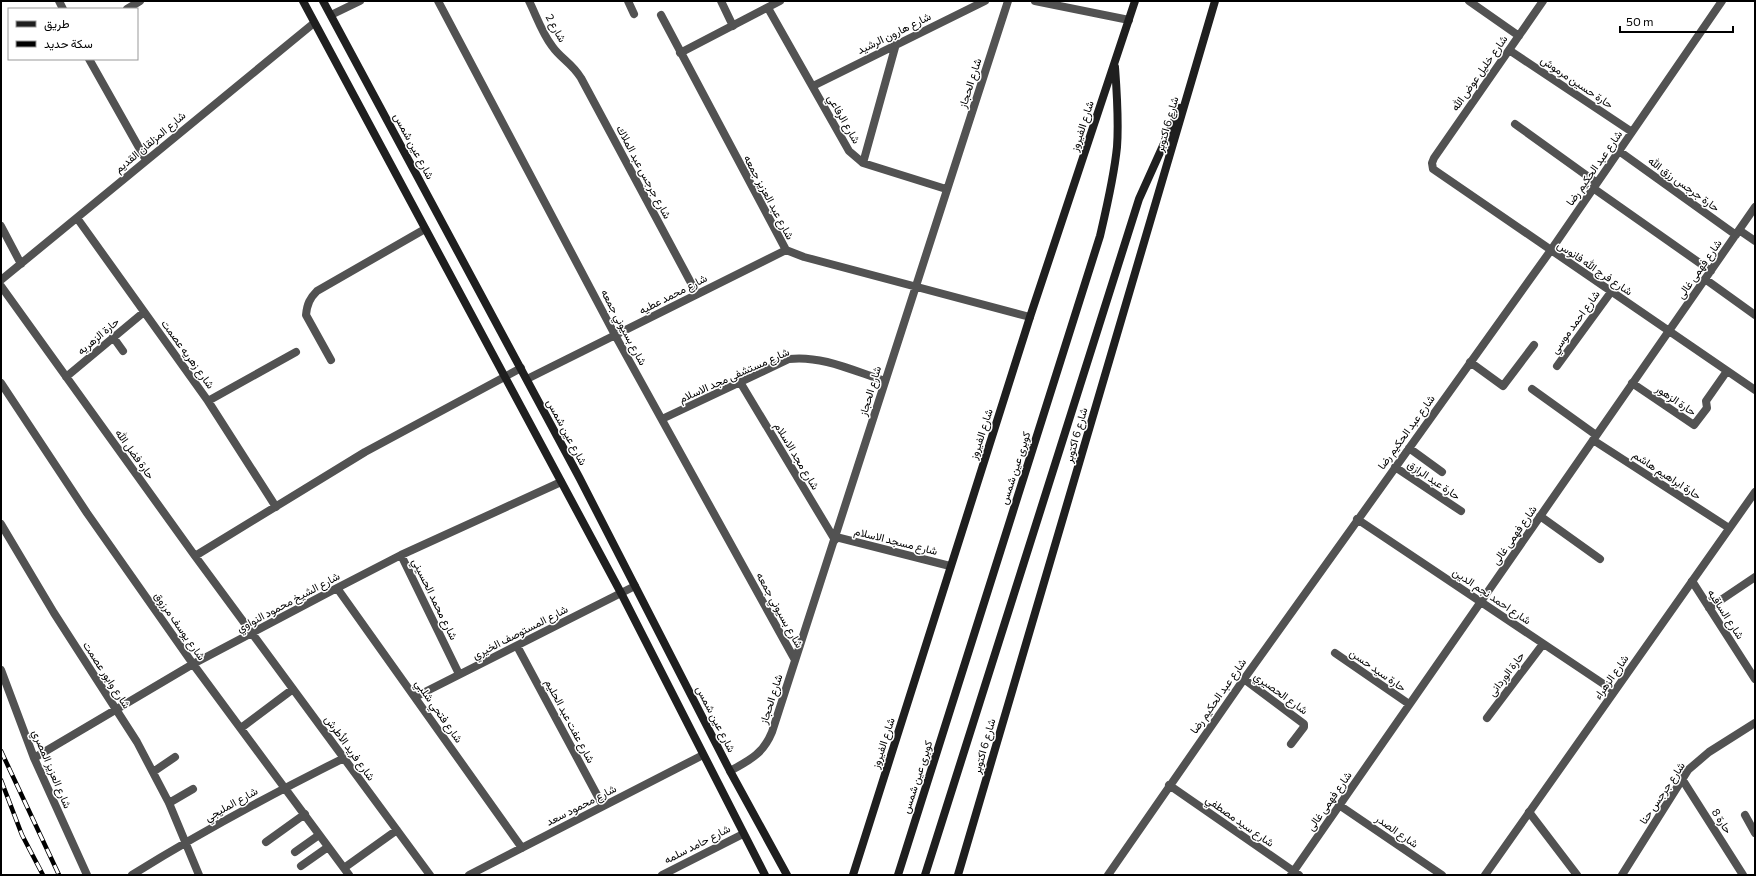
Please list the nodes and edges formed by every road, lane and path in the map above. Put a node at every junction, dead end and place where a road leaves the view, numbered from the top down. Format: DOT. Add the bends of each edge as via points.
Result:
graph roads {
  1 [pos="140,1"];
  2 [pos="303,1"];
  3 [pos="323,1"];
  4 [pos="360,1"];
  5 [pos="438,1"];
  6 [pos="529,1"];
  7 [pos="628,1"];
  8 [pos="721,1"];
  9 [pos="780,1"];
  10 [pos="985,1"];
  11 [pos="1008,1"];
  12 [pos="1035,1"];
  13 [pos="1135,1"];
  14 [pos="1215,1"];
  15 [pos="1470,1"];
  16 [pos="1543,1"];
  17 [pos="1722,1"];
  18 [pos="129,8"];
  19 [pos="768,8"];
  20 [pos="634,14"];
  21 [pos="331,15"];
  22 [pos="661,15"];
  23 [pos="1129,20"];
  24 [pos="314,23"];
  25 [pos="733,26"];
  26 [pos="1519,36"];
  27 [pos="896,44"];
  28 [pos="1509,50"];
  29 [pos="680,53"];
  30 [pos="91,60"];
  31 [pos="569,61"];
  32 [pos="1115,62"];
  33 [pos="813,86"];
  34 [pos="1189,88"];
  35 [pos="1515,124"];
  36 [pos="1632,132"];
  37 [pos="1619,151"];
  38 [pos="1434,158"];
  39 [pos="146,160"];
  40 [pos="863,163"];
  41 [pos="1595,186"];
  42 [pos="946,190"];
  43 [pos="1755,207"];
  44 [pos="77,218"];
  45 [pos="1,226"];
  46 [pos="425,229"];
  47 [pos="1738,232"];
  48 [pos="1755,241"];
  49 [pos="786,250"];
  50 [pos="1550,250"];
  51 [pos="21,264"];
  52 [pos="1711,271"];
  53 [pos="1705,279"];
  54 [pos="1,280"];
  55 [pos="1,286"];
  56 [pos="915,287"];
  57 [pos="1611,292"];
  58 [pos="697,294"];
  59 [pos="144,312"];
  60 [pos="1755,314"];
  61 [pos="1030,317"];
  62 [pos="1669,331"];
  63 [pos="615,335"];
  64 [pos="113,337"];
  65 [pos="1534,345"];
  66 [pos="123,351"];
  67 [pos="296,352"];
  68 [pos="331,360"];
  69 [pos="1470,362"];
  70 [pos="1557,366"];
  71 [pos="521,368"];
  72 [pos="1727,371"];
  73 [pos="505,376"];
  74 [pos="66,377"];
  75 [pos="526,379"];
  76 [pos="885,381"];
  77 [pos="740,382"];
  78 [pos="1,383"];
  79 [pos="1632,383"];
  80 [pos="1532,389"];
  81 [pos="1755,390"];
  82 [pos="208,401"];
  83 [pos="662,419"];
  84 [pos="1595,437"];
  85 [pos="1409,448"];
  86 [pos="1395,467"];
  87 [pos="1442,472"];
  88 [pos="561,482"];
  89 [pos="1755,492"];
  90 [pos="276,507"];
  91 [pos="1462,511"];
  92 [pos="1540,516"];
  93 [pos="1357,519"];
  94 [pos="1,524"];
  95 [pos="1729,528"];
  96 [pos="835,538"];
  97 [pos="401,555"];
  98 [pos="195,556"];
  99 [pos="1600,559"];
  100 [pos="950,566"];
  101 [pos="1755,577"];
  102 [pos="1692,581"];
  103 [pos="635,586"];
  104 [pos="337,588"];
  105 [pos="621,593"];
  106 [pos="1480,602"];
  107 [pos="1709,608"];
  108 [pos="252,633"];
  109 [pos="1543,644"];
  110 [pos="517,646"];
  111 [pos="1335,653"];
  112 [pos="795,660"];
  113 [pos="193,664"];
  114 [pos="1,670"];
  115 [pos="459,674"];
  116 [pos="1244,679"];
  117 [pos="1755,679"];
  118 [pos="293,689"];
  119 [pos="1614,691"];
  120 [pos="415,697"];
  121 [pos="1409,704"];
  122 [pos="117,709"];
  123 [pos="1487,718"];
  124 [pos="1755,723"];
  125 [pos="241,728"];
  126 [pos="1292,744"];
  127 [pos="703,755"];
  128 [pos="175,757"];
  129 [pos="34,758"];
  130 [pos="344,758"];
  131 [pos="730,771"];
  132 [pos="153,772"];
  133 [pos="1682,779"];
  134 [pos="1169,785"];
  135 [pos="285,787"];
  136 [pos="193,789"];
  137 [pos="169,803"];
  138 [pos="1340,805"];
  139 [pos="603,806"];
  140 [pos="1529,812"];
  141 [pos="305,814"];
  142 [pos="1745,815"];
  143 [pos="397,830"];
  144 [pos="1755,833"];
  145 [pos="319,834"];
  146 [pos="743,834"];
  147 [pos="185,842"];
  148 [pos="266,842"];
  149 [pos="328,847"];
  150 [pos="522,848"];
  151 [pos="295,852"];
  152 [pos="301,866"];
  153 [pos="346,872"];
  154 [pos="1294,874"];
  155 [pos="87,875"];
  156 [pos="132,875"];
  157 [pos="199,875"];
  158 [pos="430,875"];
  159 [pos="468,875"];
  160 [pos="662,875"];
  161 [pos="765,875"];
  162 [pos="787,875"];
  163 [pos="853,875"];
  164 [pos="898,875"];
  165 [pos="925,875"];
  166 [pos="958,875"];
  167 [pos="1108,875"];
  168 [pos="1442,875"];
  169 [pos="1485,875"];
  170 [pos="1577,875"];
  171 [pos="1622,875"];
  172 [pos="1743,875"];
  1 -- 18 [label="street"];
  2 -- 24 [label="main road"];
  3 -- 21 [label="main road, شارع عين شمس"];
  4 -- 21 [label="street"];
  5 -- 63 [label="street, شارع بسيوني جمعه"];
  6 -- 31 [label="street, شارع 2" via="551,45"];
  7 -- 20 [label="street"];
  8 -- 25 [label="street"];
  9 -- 19 [label="street"];
  10 -- 27 [label="street, شارع هارون الرشيد"];
  11 -- 42 [label="street, شارع الحجاز"];
  12 -- 23 [label="street"];
  13 -- 23 [label="main road, شارع الفيروز"];
  14 -- 34 [label="main road, شارع 6 اكتوبر"];
  15 -- 26 [label="street"];
  16 -- 26 [label="street, شارع خليل عوض الله"];
  17 -- 36 [label="street, شارع عبد الحكيم رضا"];
  19 -- 25 [label="street"];
  19 -- 33 [label="street, شارع الرفاعي"];
  21 -- 71 [label="main road, شارع عين شمس"];
  22 -- 29 [label="street, شارع عبد العزيز جمعه"];
  23 -- 32 [label="main road, شارع الفيروز"];
  24 -- 39 [label="street, شارع المزلقان القديم"];
  24 -- 46 [label="main road"];
  25 -- 29 [label="street"];
  26 -- 28 [label="street, شارع خليل عوض الله"];
  27 -- 33 [label="street, شارع هارون الرشيد"];
  27 -- 40 [label="street"];
  28 -- 36 [label="street, حارة حسين مرموش"];
  28 -- 38 [label="street, شارع خليل عوض الله"];
  29 -- 49 [label="street, شارع عبد العزيز جمعه"];
  30 -- 39 [label="street"];
  31 -- 58 [label="street, شارع جرجس عبد الملاك" via="581,78"];
  32 -- 61 [label="main road, شارع الفيروز"];
  32 -- 164 [label="main road, كوبرى عين شمس" via="1117,146 1100,236"];
  33 -- 40 [label="street, شارع الرفاعي" via="849,151"];
  34 -- 165 [label="main road" via="1142,192"];
  34 -- 166 [label="main road, شارع 6 اكتوبر"];
  35 -- 41 [label="street"];
  36 -- 37 [label="street, شارع عبد الحكيم رضا"];
  37 -- 41 [label="street, شارع عبد الحكيم رضا"];
  37 -- 47 [label="street, حارة جرجس رزق الله"];
  38 -- 50 [label="street, شارع فرج الله فانوس" via="1433,169"];
  39 -- 44 [label="street, شارع المزلقان القديم"];
  40 -- 42 [label="street, شارع الرفاعي"];
  41 -- 50 [label="street, شارع عبد الحكيم رضا"];
  41 -- 52 [label="street"];
  42 -- 56 [label="street, شارع الحجاز"];
  43 -- 47 [label="street, شارع فهمى غالى"];
  44 -- 51 [label="street, شارع المزلقان القديم"];
  44 -- 59 [label="street, شارع زهريه عصمت"];
  45 -- 51 [label="street"];
  46 -- 68 [label="street" via="317,291 311,298 306,315"];
  46 -- 73 [label="main road"];
  47 -- 48 [label="street, حارة جرجس رزق الله"];
  47 -- 52 [label="street, شارع فهمى غالى"];
  49 -- 56 [label="street, شارع عبد العزيز جمعه"];
  49 -- 58 [label="street, شارع محمد عطيه"];
  50 -- 57 [label="street, شارع فرج الله فانوس"];
  50 -- 69 [label="street, شارع عبد الحكيم رضا"];
  51 -- 54 [label="street, شارع المزلقان القديم"];
  52 -- 53 [label="street, شارع فهمى غالى"];
  53 -- 60 [label="street"];
  53 -- 62 [label="street, شارع فهمى غالى"];
  55 -- 74 [label="street, حارة فضل الله"];
  56 -- 61 [label="street, شارع عبد العزيز جمعه"];
  56 -- 76 [label="street, شارع الحجاز"];
  57 -- 62 [label="street, شارع فرج الله فانوس"];
  57 -- 70 [label="street, شارع احمد موسي"];
  58 -- 63 [label="street, شارع محمد عطيه"];
  59 -- 64 [label="street, حارة الزهريه"];
  59 -- 82 [label="street, شارع زهريه عصمت"];
  61 -- 100 [label="main road, شارع الفيروز"];
  62 -- 72 [label="street, شارع فرج الله فانوس"];
  62 -- 79 [label="street, شارع فهمى غالى"];
  63 -- 75 [label="street, شارع محمد عطيه"];
  63 -- 83 [label="street, شارع بسيوني جمعه"];
  64 -- 66 [label="street"];
  64 -- 74 [label="street, حارة الزهريه"];
  65 -- 69 [label="street" via="1503,386"];
  67 -- 82 [label="street"];
  69 -- 85 [label="street, شارع عبد الحكيم رضا"];
  71 -- 73 [label="street"];
  71 -- 75 [label="main road, شارع عين شمس"];
  72 -- 79 [label="street, حارة الزهور" via="1706,401 1707,408 1694,425"];
  72 -- 81 [label="street, شارع فرج الله فانوس"];
  73 -- 88 [label="main road"];
  73 -- 90 [label="street" via="365,452"];
  74 -- 98 [label="street, حارة فضل الله"];
  75 -- 103 [label="main road, شارع عين شمس"];
  76 -- 77 [label="street, شارع مستشفى مجد الاسلام" via="814,359 800,358 789,359"];
  76 -- 96 [label="street, شارع الحجاز"];
  77 -- 83 [label="street, شارع مستشفى مجد الاسلام"];
  77 -- 96 [label="street, شارع مجد الاسلام"];
  78 -- 113 [label="street, شارع يوسف مرزوق" via="87,513"];
  79 -- 84 [label="street, شارع فهمى غالى"];
  80 -- 84 [label="street, حارة ابراهيم هاشم"];
  82 -- 90 [label="street, شارع زهريه عصمت"];
  83 -- 112 [label="street, شارع بسيوني جمعه"];
  84 -- 92 [label="street, شارع فهمى غالى"];
  84 -- 95 [label="street, حارة ابراهيم هاشم"];
  85 -- 86 [label="street, شارع عبد الحكيم رضا"];
  85 -- 87 [label="street"];
  86 -- 91 [label="street, حارة عبد الرازق"];
  86 -- 93 [label="street, شارع عبد الحكيم رضا"];
  88 -- 97 [label="street, شارع الشيخ محمود النواوي"];
  88 -- 105 [label="main road"];
  89 -- 95 [label="street, شارع الزهراء"];
  90 -- 98 [label="street"];
  92 -- 99 [label="street"];
  92 -- 106 [label="street, شارع فهمى غالى"];
  93 -- 106 [label="street, شارع احمد نجم الدين"];
  93 -- 116 [label="street, شارع عبد الحكيم رضا"];
  94 -- 122 [label="street, شارع وابور عصمت" via="54,613"];
  95 -- 102 [label="street, شارع الزهراء"];
  96 -- 100 [label="street, شارع مسجد الاسلام"];
  96 -- 112 [label="street, شارع الحجاز"];
  97 -- 104 [label="street, شارع الشيخ محمود النواوي"];
  97 -- 115 [label="street, شارع محمد الحسيني"];
  98 -- 108 [label="street, حارة فضل الله"];
  100 -- 163 [label="main road, شارع الفيروز"];
  101 -- 107 [label="street"];
  102 -- 107 [label="street, شارع الساقيه"];
  102 -- 119 [label="street, شارع الزهراء"];
  103 -- 105 [label="street, شارع المستوصف الخيري"];
  103 -- 131 [label="main road, شارع عين شمس"];
  104 -- 108 [label="street, شارع الشيخ محمود النواوي"];
  104 -- 120 [label="street, شارع فتحي شلبي"];
  105 -- 110 [label="street, شارع المستوصف الخيري"];
  105 -- 127 [label="main road"];
  106 -- 109 [label="street, شارع احمد نجم الدين"];
  106 -- 121 [label="street, شارع فهمى غالى"];
  107 -- 117 [label="street, شارع الساقيه"];
  108 -- 113 [label="street, شارع الشيخ محمود النواوي"];
  108 -- 118 [label="street, شارع فريد الأطرش"];
  109 -- 119 [label="street, شارع احمد نجم الدين"];
  109 -- 123 [label="street, حارة الوردانى"];
  110 -- 115 [label="street, شارع المستوصف الخيري"];
  110 -- 139 [label="street, شارع عفت عبد الحليم"];
  111 -- 121 [label="street, حارة سيد حسن"];
  112 -- 131 [label="street, شارع الحجاز" via="767,744 756,757"];
  113 -- 122 [label="street, شارع الشيخ محمود النواوي"];
  113 -- 125 [label="street, شارع يوسف مرزوق"];
  114 -- 129 [label="street, شارع العزيز المصري"];
  115 -- 120 [label="street, شارع المستوصف الخيري"];
  116 -- 126 [label="street, شارع الحصيري" via="1304,724"];
  116 -- 134 [label="street, شارع عبد الحكيم رضا"];
  118 -- 125 [label="street"];
  118 -- 130 [label="street, شارع فريد الأطرش"];
  119 -- 140 [label="street, شارع الزهراء"];
  120 -- 150 [label="street, شارع فتحي شلبي"];
  121 -- 138 [label="street, شارع فهمى غالى"];
  122 -- 129 [label="street, شارع الشيخ محمود النواوي"];
  122 -- 132 [label="street, شارع وابور عصمت"];
  124 -- 133 [label="street, شارع جرجس حنا" via="1709,752 1688,770"];
  125 -- 135 [label="street, شارع يوسف مرزوق"];
  127 -- 139 [label="street, شارع محمود سعد"];
  127 -- 146 [label="main road"];
  128 -- 132 [label="street"];
  129 -- 155 [label="street, شارع العزيز المصري"];
  130 -- 135 [label="street, شارع المليجي"];
  130 -- 143 [label="street, شارع فريد الأطرش"];
  131 -- 162 [label="main road, شارع عين شمس"];
  132 -- 137 [label="street, شارع وابور عصمت"];
  133 -- 171 [label="street, شارع جرجس حنا"];
  133 -- 172 [label="street, حارة 8"];
  134 -- 154 [label="street, شارع سيد مصطفي"];
  134 -- 167 [label="street, شارع عبد الحكيم رضا"];
  135 -- 141 [label="street, شارع يوسف مرزوق"];
  135 -- 147 [label="street, شارع المليجي"];
  136 -- 137 [label="street"];
  137 -- 147 [label="street, شارع وابور عصمت"];
  138 -- 154 [label="street, شارع فهمى غالى"];
  138 -- 168 [label="street, شارع الصدر"];
  139 -- 150 [label="street, شارع محمود سعد"];
  140 -- 169 [label="street, شارع الزهراء"];
  140 -- 170 [label="street"];
  141 -- 145 [label="street, شارع يوسف مرزوق"];
  141 -- 148 [label="street"];
  142 -- 144 [label="street"];
  143 -- 153 [label="street"];
  143 -- 158 [label="street, شارع فريد الأطرش"];
  145 -- 149 [label="street, شارع يوسف مرزوق"];
  145 -- 151 [label="street"];
  146 -- 160 [label="street, شارع حامد سلمه"];
  146 -- 161 [label="main road"];
  147 -- 156 [label="street, شارع المليجي"];
  147 -- 157 [label="street, شارع وابور عصمت"];
  149 -- 152 [label="street"];
  149 -- 153 [label="street, شارع يوسف مرزوق"];
  150 -- 159 [label="street, شارع محمود سعد"];
}
